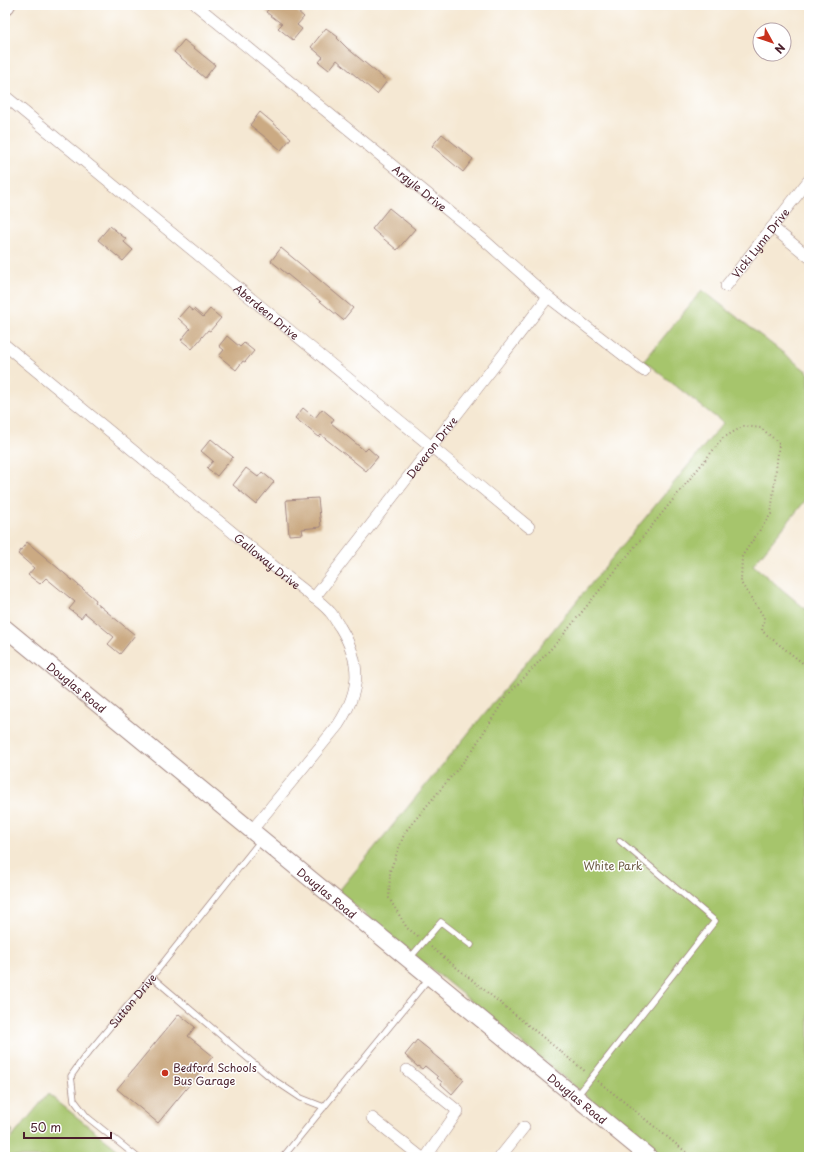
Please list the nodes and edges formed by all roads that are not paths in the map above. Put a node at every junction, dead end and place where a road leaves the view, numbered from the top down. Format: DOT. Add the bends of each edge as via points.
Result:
graph roads {
  1 [pos="196,5"];
  2 [pos="5,96"];
  3 [pos="809,180"];
  4 [pos="772,227"];
  5 [pos="809,257"];
  6 [pos="726,286"];
  7 [pos="548,297"];
  8 [pos="5,345"];
  9 [pos="644,371"];
  10 [pos="431,447"];
  11 [pos="529,527"];
  12 [pos="314,598"];
  13 [pos="5,628"];
  14 [pos="257,834"];
  15 [pos="620,840"];
  16 [pos="471,945"];
  17 [pos="408,959"];
  18 [pos="152,977"];
  19 [pos="430,977"];
  20 [pos="407,1070"];
  21 [pos="577,1097"];
  22 [pos="324,1107"];
  23 [pos="372,1118"];
  24 [pos="524,1127"];
  25 [pos="429,1156"];
  26 [pos="138,1157"];
  27 [pos="283,1157"];
  28 [pos="500,1157"];
  29 [pos="649,1157"];
  1 -- 7 [label="street, Argyle Drive" via="484,240"];
  2 -- 10 [label="street, Aberdeen Drive"];
  3 -- 4 [label="street, Vicki Lynn Drive"];
  4 -- 5 [label="street"];
  4 -- 6 [label="street, Vicki Lynn Drive"];
  7 -- 9 [label="street, Argyle Drive"];
  7 -- 10 [label="street, Deveron Drive"];
  8 -- 12 [label="street, Galloway Drive"];
  10 -- 11 [label="street, Aberdeen Drive"];
  10 -- 12 [label="street, Deveron Drive"];
  12 -- 14 [label="street, Galloway Drive" via="330,612 352,652 356,664 354,692 338,725"];
  13 -- 14 [label="street, Douglas Road"];
  14 -- 17 [label="street, Douglas Road"];
  14 -- 18 [label="lane, Sutton Drive"];
  15 -- 21 [label="lane" via="716,921"];
  16 -- 17 [label="lane" via="441,922"];
  17 -- 19 [label="street, Douglas Road"];
  18 -- 22 [label="lane" via="271,1078 301,1098"];
  18 -- 26 [label="lane, Sutton Drive" via="82,1059 71,1076 74,1100 88,1117"];
  19 -- 21 [label="street, Douglas Road"];
  19 -- 22 [label="lane"];
  20 -- 25 [label="street" via="458,1112"];
  21 -- 29 [label="street, Douglas Road"];
  22 -- 27 [label="lane"];
  23 -- 25 [label="street"];
  24 -- 28 [label="street"];
}
